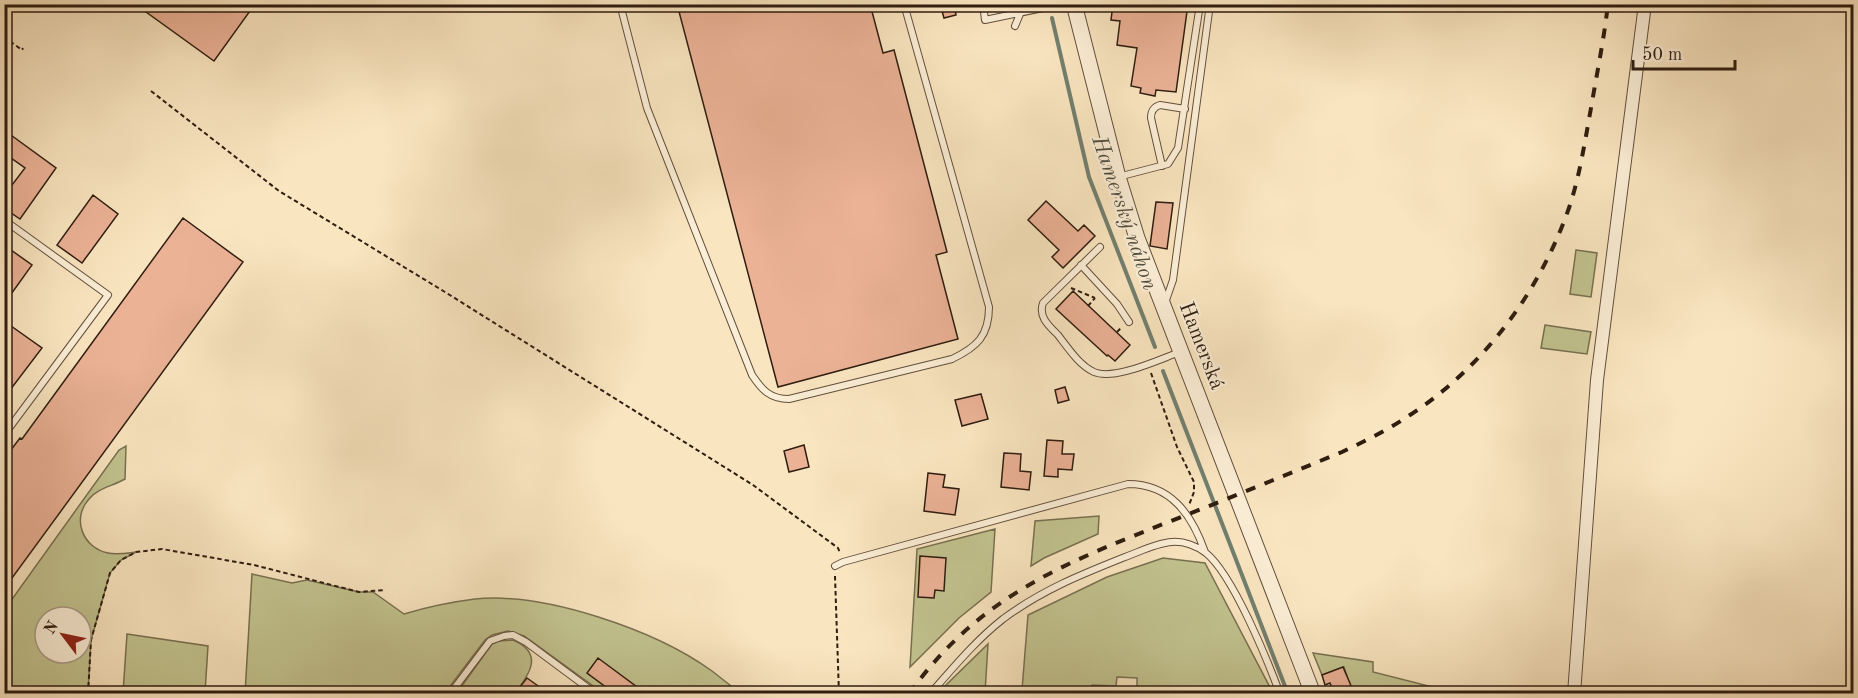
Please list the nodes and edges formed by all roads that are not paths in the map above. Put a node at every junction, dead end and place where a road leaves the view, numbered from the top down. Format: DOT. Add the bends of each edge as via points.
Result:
graph roads {
  1 [pos="620,4"];
  2 [pos="983,4"];
  3 [pos="1062,4"];
  4 [pos="1074,4"];
  5 [pos="1200,4"];
  6 [pos="1210,4"];
  7 [pos="1645,4"];
  8 [pos="907,5"];
  9 [pos="1020,14"];
  10 [pos="1015,26"];
  11 [pos="1185,110"];
  12 [pos="1162,166"];
  13 [pos="1118,177"];
  14 [pos="4,220"];
  15 [pos="1100,247"];
  16 [pos="1081,265"];
  17 [pos="1163,307"];
  18 [pos="1129,322"];
  19 [pos="1181,352"];
  20 [pos="4,435"];
  21 [pos="1205,552"];
  22 [pos="835,566"];
  23 [pos="450,693"];
  24 [pos="596,693"];
  25 [pos="930,693"];
  26 [pos="1280,693"];
  27 [pos="1313,693"];
  28 [pos="1574,693"];
  1 -- 8 [label="lane" via="647,108 752,375 764,392 789,399 952,359 975,346 989,322 989,307"];
  2 -- 9 [label="lane" via="985,23"];
  3 -- 9 [label="lane"];
  4 -- 13 [label="street, Hamerská"];
  5 -- 11 [label="lane"];
  6 -- 17 [label="lane" via="1173,280"];
  7 -- 28 [label="street" via="1597,380"];
  9 -- 10 [label="lane"];
  11 -- 12 [label="lane" via="1178,148 1168,164"];
  11 -- 12 [label="lane" via="1160,105 1152,111"];
  12 -- 13 [label="lane"];
  13 -- 17 [label="street, Hamerská"];
  14 -- 20 [label="lane" via="108,295"];
  15 -- 16 [label="lane"];
  16 -- 18 [label="lane"];
  16 -- 19 [label="lane" via="1046,299 1041,312 1090,370 1103,374 1118,372"];
  17 -- 19 [label="street, Hamerská"];
  19 -- 27 [label="street, Hamerská"];
  21 -- 22 [label="lane" via="1194,524 1174,500 1157,488 1128,484"];
  21 -- 25 [label="lane" via="1184,543 1162,544 1051,587 982,637"];
  21 -- 26 [label="lane" via="1222,572 1243,611"];
  23 -- 24 [label="lane" via="490,641 504,636 526,642"];
}
